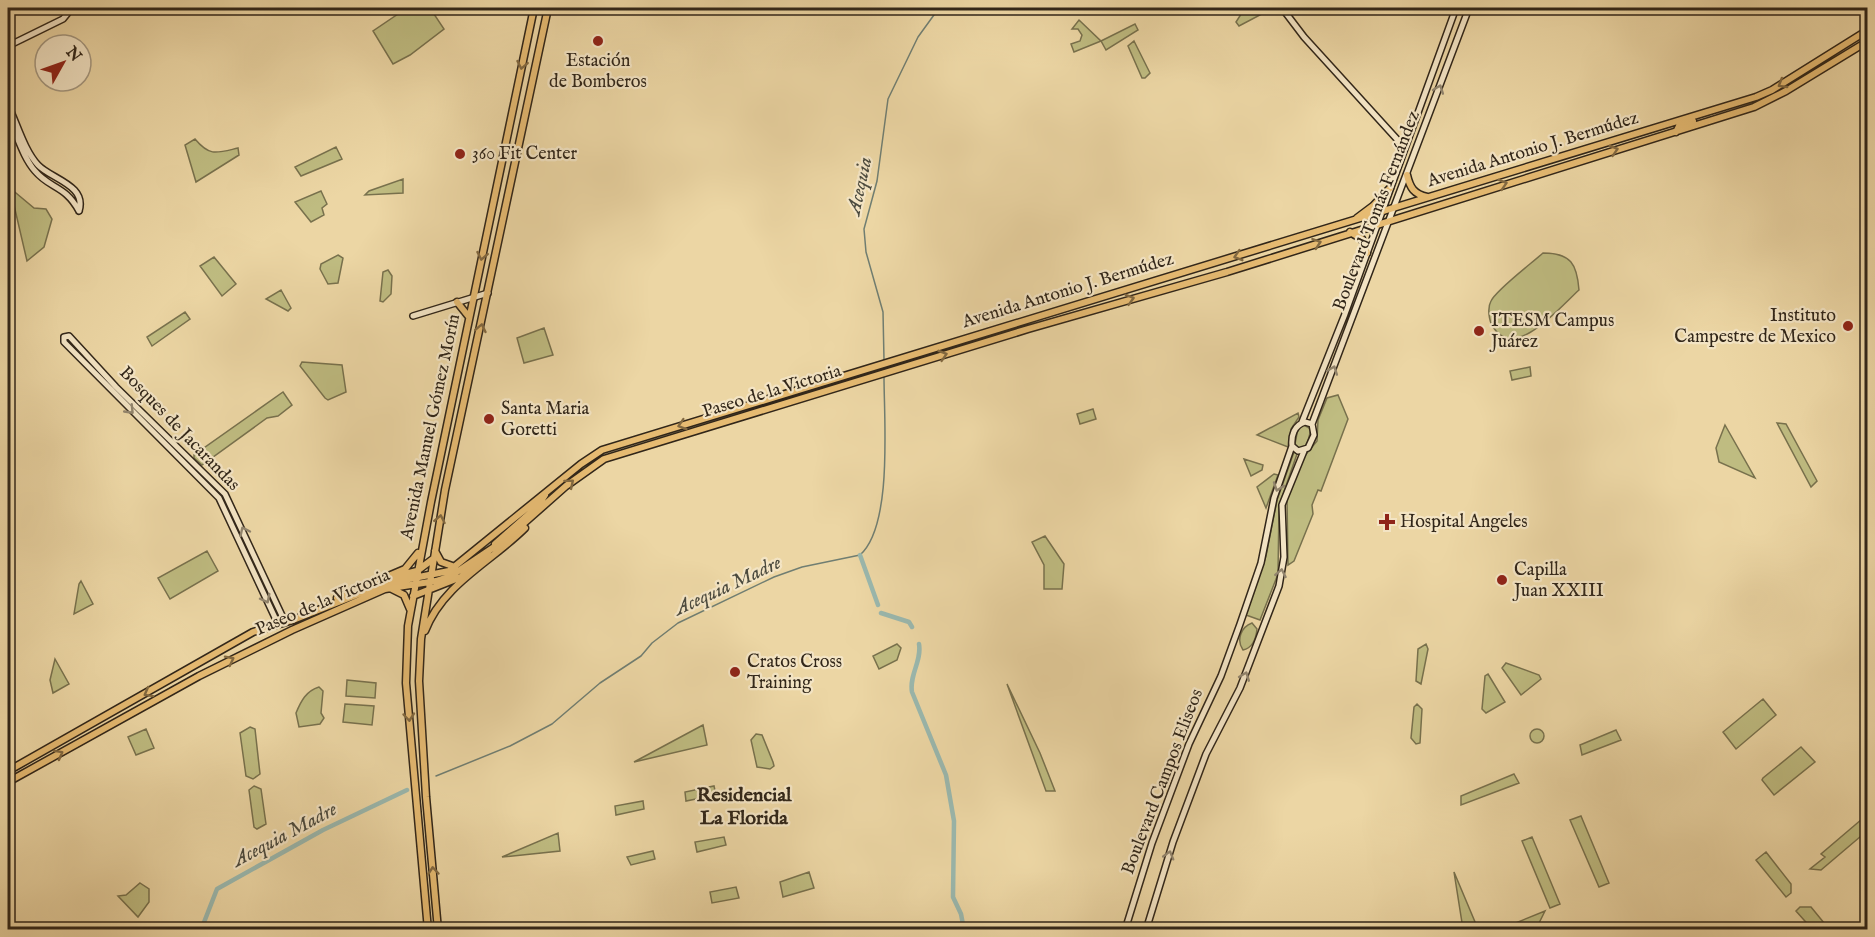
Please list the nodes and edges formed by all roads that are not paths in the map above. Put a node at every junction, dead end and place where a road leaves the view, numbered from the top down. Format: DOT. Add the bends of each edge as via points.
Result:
graph roads {
  1 [pos="72,8"];
  2 [pos="534,8"];
  3 [pos="548,8"];
  4 [pos="1282,8"];
  5 [pos="1456,8"];
  6 [pos="1469,8"];
  7 [pos="1868,30"];
  8 [pos="1868,41"];
  9 [pos="8,45"];
  10 [pos="1844,45"];
  11 [pos="1825,57"];
  12 [pos="1828,65"];
  13 [pos="1810,76"];
  14 [pos="8,105"];
  15 [pos="1706,113"];
  16 [pos="8,117"];
  17 [pos="508,130"];
  18 [pos="1676,132"];
  19 [pos="521,138"];
  20 [pos="506,144"];
  21 [pos="1405,148"];
  22 [pos="518,153"];
  23 [pos="1407,175"];
  24 [pos="1391,185"];
  25 [pos="1403,186"];
  26 [pos="1430,197"];
  27 [pos="1394,208"];
  28 [pos="1382,213"];
  29 [pos="1390,220"];
  30 [pos="1353,221"];
  31 [pos="1377,224"];
  32 [pos="1350,232"];
  33 [pos="1367,253"];
  34 [pos="1150,282"];
  35 [pos="489,293"];
  36 [pos="1153,293"];
  37 [pos="473,299"];
  38 [pos="457,302"];
  39 [pos="1347,308"];
  40 [pos="1356,311"];
  41 [pos="413,316"];
  42 [pos="469,317"];
  43 [pos="64,336"];
  44 [pos="94,368"];
  45 [pos="884,374"];
  46 [pos="1302,422"];
  47 [pos="447,423"];
  48 [pos="1312,424"];
  49 [pos="459,426"];
  50 [pos="445,436"];
  51 [pos="455,446"];
  52 [pos="1292,446"];
  53 [pos="1304,451"];
  54 [pos="547,492"];
  55 [pos="535,515"];
  56 [pos="423,541"];
  57 [pos="493,546"];
  58 [pos="435,551"];
  59 [pos="433,559"];
  60 [pos="258,561"];
  61 [pos="249,565"];
  62 [pos="455,567"];
  63 [pos="416,577"];
  64 [pos="428,583"];
  65 [pos="386,589"];
  66 [pos="413,596"];
  67 [pos="348,598"];
  68 [pos="410,610"];
  69 [pos="332,612"];
  70 [pos="300,617"];
  71 [pos="285,622"];
  72 [pos="278,624"];
  73 [pos="421,639"];
  74 [pos="406,658"];
  75 [pos="206,660"];
  76 [pos="419,663"];
  77 [pos="211,669"];
  78 [pos="406,679"];
  79 [pos="419,681"];
  80 [pos="8,771"];
  81 [pos="8,782"];
  82 [pos="428,930"];
  83 [pos="438,930"];
  84 [pos="1125,930"];
  85 [pos="1146,930"];
  1 -- 9 [label="main road" via="63,19"];
  2 -- 17 [label="main road, Avenida Manuel Gómez Morín, one-way"];
  3 -- 19 [label="main road, Avenida Manuel Gómez Morín"];
  4 -- 21 [label="main road"];
  5 -- 21 [label="main road, Boulevard Tomás Fernández"];
  23 -- 6 [label="main road, Boulevard Tomás Fernández, one-way"];
  7 -- 10 [label="main road, Avenida Antonio J. Bermúdez"];
  8 -- 12 [label="main road, Avenida Antonio J. Bermúdez"];
  10 -- 11 [label="main road, Avenida Antonio J. Bermúdez"];
  10 -- 12 [label="main road" via="1844,52"];
  11 -- 13 [label="main road"];
  11 -- 15 [label="main road, Avenida Antonio J. Bermúdez, one-way" via="1767,92"];
  12 -- 13 [label="main road, Avenida Antonio J. Bermúdez"];
  13 -- 18 [label="main road, Avenida Antonio J. Bermúdez" via="1763,104"];
  14 -- 16 [label="main road" via="34,160 73,189 79,199 79,211 65,191 33,170"];
  15 -- 18 [label="main road" via="1679,126"];
  15 -- 26 [label="main road, Avenida Antonio J. Bermúdez"];
  17 -- 19 [label="main road" via="515,138"];
  17 -- 20 [label="main road, Avenida Manuel Gómez Morín"];
  29 -- 18 [label="main road, Avenida Antonio J. Bermúdez, one-way"];
  19 -- 22 [label="main road, Avenida Manuel Gómez Morín"];
  20 -- 22 [label="main road"];
  20 -- 37 [label="main road, Avenida Manuel Gómez Morín, one-way"];
  21 -- 24 [label="main road, Boulevard Tomás Fernández"];
  22 -- 35 [label="main road, Avenida Manuel Gómez Morín"];
  23 -- 25 [label="main road, Boulevard Tomás Fernández"];
  23 -- 26 [label="main road" via="1412,190"];
  24 -- 25 [label="main road"];
  24 -- 28 [label="main road, Boulevard Tomás Fernández"];
  24 -- 30 [label="main road"];
  25 -- 27 [label="main road, Boulevard Tomás Fernández"];
  26 -- 27 [label="main road, Avenida Antonio J. Bermúdez"];
  27 -- 28 [label="main road, Avenida Antonio J. Bermúdez"];
  27 -- 29 [label="main road, Boulevard Tomás Fernández"];
  28 -- 30 [label="main road, Avenida Antonio J. Bermúdez"];
  28 -- 31 [label="main road, Boulevard Tomás Fernández"];
  29 -- 31 [label="main road, Avenida Antonio J. Bermúdez"];
  29 -- 40 [label="main road, Boulevard Tomás Fernández"];
  30 -- 34 [label="main road, Avenida Antonio J. Bermúdez, one-way"];
  31 -- 32 [label="main road, Avenida Antonio J. Bermúdez"];
  31 -- 33 [label="main road, Boulevard Tomás Fernández"];
  32 -- 33 [label="main road" via="1362,239"];
  36 -- 32 [label="main road, Avenida Antonio J. Bermúdez, one-way"];
  33 -- 39 [label="main road, Boulevard Tomás Fernández"];
  34 -- 36 [label="main road"];
  34 -- 54 [label="main road, Avenida Antonio J. Bermúdez, one-way" via="602,450"];
  35 -- 37 [label="main road"];
  49 -- 35 [label="main road, Avenida Manuel Gómez Morín, one-way"];
  45 -- 36 [label="main road, Avenida Antonio J. Bermúdez, one-way"];
  37 -- 38 [label="main road"];
  37 -- 42 [label="main road, Avenida Manuel Gómez Morín"];
  38 -- 41 [label="main road"];
  38 -- 42 [label="main road"];
  39 -- 40 [label="main road"];
  39 -- 46 [label="main road, Boulevard Tomás Fernández"];
  48 -- 40 [label="main road, Boulevard Tomás Fernández, one-way"];
  42 -- 47 [label="main road, Avenida Manuel Gómez Morín"];
  43 -- 44 [label="main road, Bosques de Jacarandas" via="69,336"];
  60 -- 44 [label="main road, Bosques de Jacarandas, one-way" via="225,494"];
  44 -- 61 [label="main road, one-way" via="219,498"];
  55 -- 45 [label="main road, Paseo de la Victoria, one-way" via="604,459"];
  46 -- 48 [label="main road"];
  46 -- 52 [label="main road, Boulevard Tomás Fernández" via="1293,433"];
  47 -- 49 [label="main road" via="453,428"];
  47 -- 50 [label="main road, Avenida Manuel Gómez Morín"];
  48 -- 53 [label="main road, Boulevard Tomás Fernández" via="1312,440"];
  49 -- 51 [label="main road, Avenida Manuel Gómez Morín"];
  50 -- 51 [label="main road"];
  50 -- 56 [label="main road, Avenida Manuel Gómez Morín"];
  58 -- 51 [label="main road, Avenida Manuel Gómez Morín, one-way"];
  52 -- 53 [label="main road"];
  52 -- 84 [label="main road, Boulevard Campos Eliseos, one-way" via="1274,498 1261,563 1232,646 1152,843"];
  85 -- 53 [label="main road, Boulevard Campos Eliseos, one-way" via="1206,754 1240,688 1279,586 1283,564 1282,505"];
  54 -- 57 [label="main road"];
  54 -- 62 [label="main road, Avenida Antonio J. Bermúdez"];
  55 -- 57 [label="main road, Paseo de la Victoria"];
  55 -- 73 [label="main road" via="514,539 438,603"];
  56 -- 63 [label="main road, Avenida Manuel Gómez Morín"];
  56 -- 70 [label="main road" via="415,559 405,568 308,609"];
  57 -- 64 [label="main road" via="461,577"];
  58 -- 59 [label="main road, Avenida Manuel Gómez Morín"];
  58 -- 62 [label="main road" via="441,562"];
  59 -- 63 [label="main road"];
  59 -- 64 [label="main road, Avenida Manuel Gómez Morín"];
  60 -- 61 [label="main road"];
  60 -- 71 [label="main road, Bosques de Jacarandas"];
  61 -- 72 [label="main road, one-way"];
  62 -- 64 [label="main road, Avenida Antonio J. Bermúdez"];
  63 -- 64 [label="main road, Avenida Antonio J. Bermúdez"];
  63 -- 65 [label="main road, Paseo de la Victoria"];
  63 -- 66 [label="main road, Avenida Manuel Gómez Morín"];
  63 -- 67 [label="main road" via="376,583"];
  64 -- 66 [label="main road"];
  64 -- 73 [label="main road, Avenida Manuel Gómez Morín"];
  65 -- 68 [label="main road" via="402,592"];
  65 -- 69 [label="main road, Paseo de la Victoria"];
  66 -- 68 [label="main road, Avenida Manuel Gómez Morín"];
  67 -- 69 [label="main road"];
  67 -- 70 [label="main road"];
  68 -- 74 [label="main road, Avenida Manuel Gómez Morín"];
  77 -- 69 [label="main road, Paseo de la Victoria, one-way"];
  70 -- 71 [label="main road, Paseo de la Victoria"];
  71 -- 72 [label="main road, Paseo de la Victoria"];
  72 -- 75 [label="main road, Paseo de la Victoria" via="253,632"];
  73 -- 76 [label="main road, Avenida Manuel Gómez Morín"];
  74 -- 76 [label="main road" via="413,666"];
  74 -- 78 [label="main road, Avenida Manuel Gómez Morín"];
  75 -- 77 [label="main road"];
  75 -- 80 [label="main road, Paseo de la Victoria, one-way"];
  76 -- 79 [label="main road, Avenida Manuel Gómez Morín"];
  81 -- 77 [label="main road, Paseo de la Victoria, one-way"];
  78 -- 79 [label="main road" via="414,676"];
  78 -- 82 [label="main road, Avenida Manuel Gómez Morín, one-way"];
  83 -- 79 [label="main road, Avenida Manuel Gómez Morín, one-way"];
}
